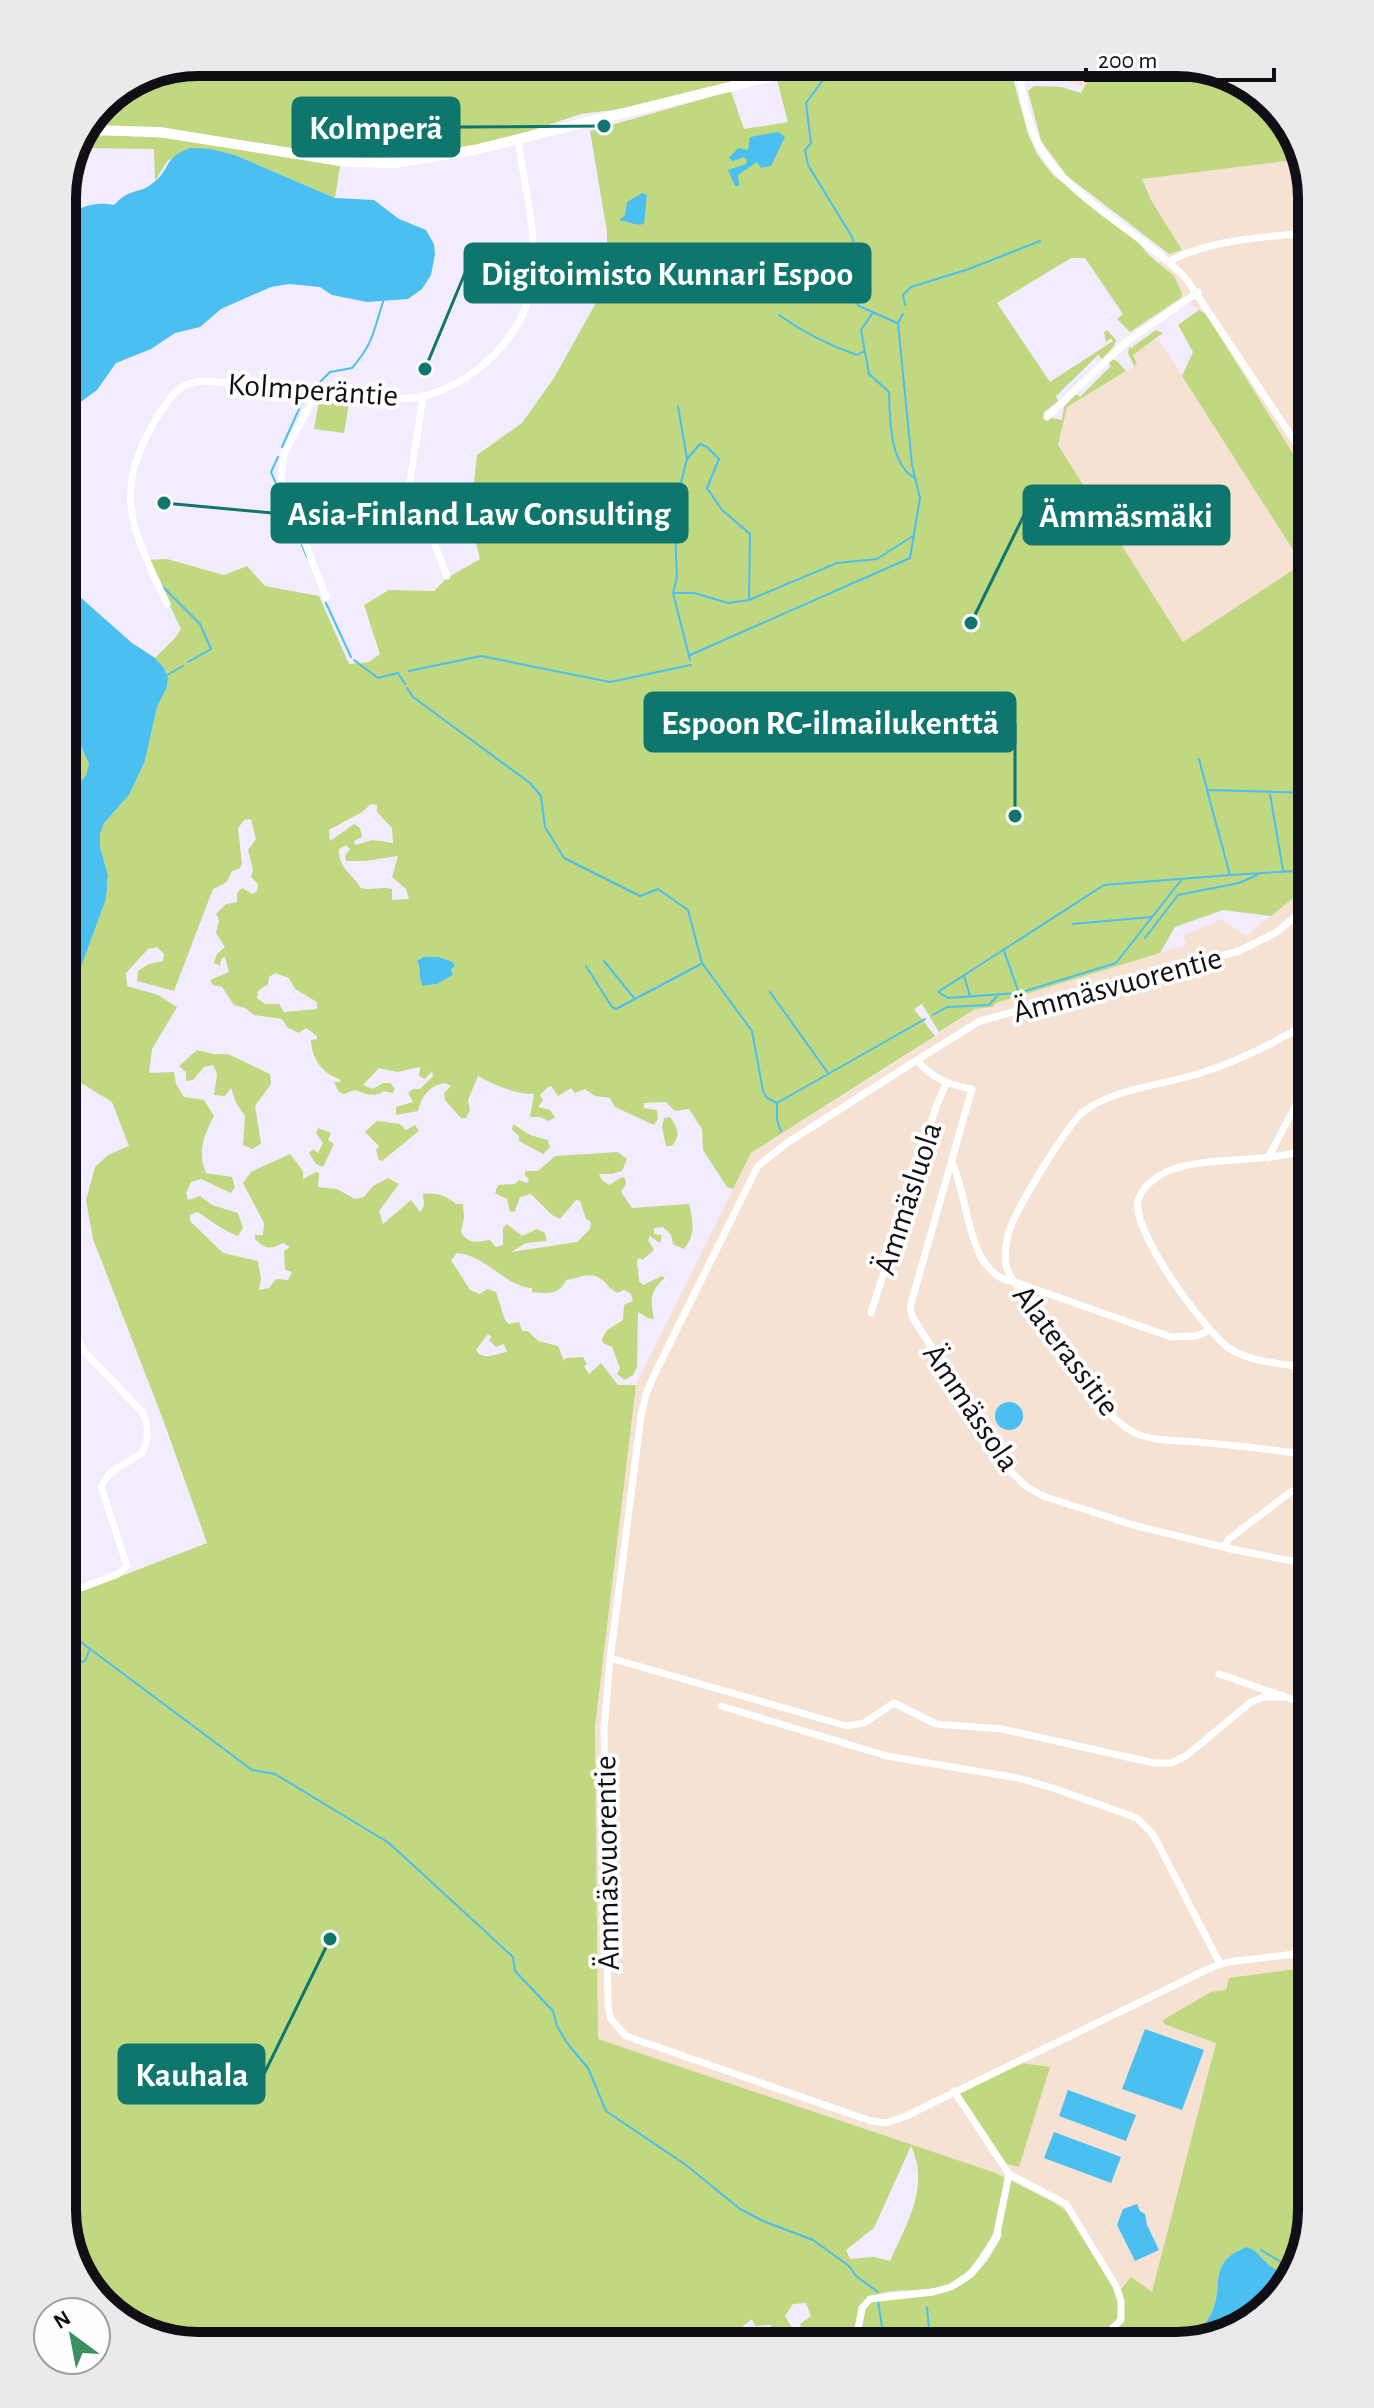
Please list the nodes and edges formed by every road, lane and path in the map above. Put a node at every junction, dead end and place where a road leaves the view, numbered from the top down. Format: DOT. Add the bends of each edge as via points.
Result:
graph roads {
  1 [pos="773,76"];
  2 [pos="1020,76"];
  3 [pos="97,130"];
  4 [pos="518,139"];
  5 [pos="1298,234"];
  6 [pos="1170,261"];
  7 [pos="1198,292"];
  8 [pos="317,392"];
  9 [pos="423,396"];
  10 [pos="1047,417"];
  11 [pos="1298,446"];
  12 [pos="447,576"];
  13 [pos="326,597"];
  14 [pos="167,604"];
  15 [pos="1298,914"];
  16 [pos="1298,1028"];
  17 [pos="917,1060"];
  18 [pos="946,1084"];
  19 [pos="1298,1101"];
  20 [pos="1298,1153"];
  21 [pos="1268,1158"];
  22 [pos="952,1162"];
  23 [pos="1015,1282"];
  24 [pos="871,1313"];
  25 [pos="1209,1331"];
  26 [pos="76,1332"];
  27 [pos="1298,1366"];
  28 [pos="1298,1454"];
  29 [pos="1298,1488"];
  30 [pos="1223,1547"];
  31 [pos="1298,1562"];
  32 [pos="76,1590"];
  33 [pos="610,1658"];
  34 [pos="1219,1674"];
  35 [pos="1284,1697"];
  36 [pos="1298,1702"];
  37 [pos="721,1706"];
  38 [pos="1298,1954"];
  39 [pos="1220,1964"];
  40 [pos="954,2091"];
  41 [pos="1009,2174"];
  42 [pos="858,2332"];
  43 [pos="1109,2332"];
  1 -- 4 [label="main road"];
  2 -- 6 [label="street" via="1033,134 1055,170"];
  3 -- 4 [label="main road" via="191,135 347,162 394,163"];
  4 -- 9 [label="street, Kolmperäntie" via="533,249 525,313 480,367"];
  5 -- 6 [label="street" via="1210,244"];
  6 -- 7 [label="street"];
  7 -- 10 [label="street" via="1126,342"];
  7 -- 11 [label="street"];
  8 -- 9 [label="street, Kolmperäntie"];
  8 -- 13 [label="street" via="284,454 281,480"];
  8 -- 14 [label="street, Kolmperäntie" via="195,381 168,401 137,457 130,491 136,537"];
  9 -- 12 [label="street" via="410,481"];
  15 -- 17 [label="street, Ämmäsvuorentie" via="1277,932 1239,951 980,1021"];
  16 -- 23 [label="street, Alaterassitie" via="1201,1074 1118,1095 1083,1112 1008,1232 1006,1266"];
  17 -- 18 [label="street"];
  17 -- 33 [label="street, Ämmäsvuorentie" via="768,1156 750,1178 646,1394"];
  18 -- 22 [label="street, Ämmässola" via="972,1089"];
  18 -- 24 [label="street, Ämmäsluola"];
  19 -- 21 [label="street"];
  20 -- 21 [label="street"];
  21 -- 25 [label="street" via="1184,1166 1155,1179 1139,1198 1139,1216 1151,1245"];
  22 -- 23 [label="street" via="986,1268 1001,1281"];
  22 -- 30 [label="street, Ämmässola" via="910,1307 1011,1472 1043,1496"];
  23 -- 25 [label="street" via="1171,1337"];
  23 -- 28 [label="street, Alaterassitie" via="1063,1336 1102,1404 1134,1432"];
  25 -- 27 [label="street" via="1248,1357"];
  26 -- 32 [label="street" via="83,1350 142,1412 147,1433 142,1453 111,1472 101,1486 127,1566"];
  29 -- 30 [label="street"];
  30 -- 31 [label="street, Ämmässola"];
  33 -- 35 [label="street" via="847,1726 864,1723 894,1703 936,1724 1002,1729 1154,1763 1186,1756 1251,1702"];
  33 -- 40 [label="street, Ämmäsvuorentie" via="604,1728 608,2006 617,2028 626,2036 871,2121 886,2123"];
  34 -- 35 [label="street"];
  35 -- 36 [label="street"];
  37 -- 39 [label="street" via="887,1756 1018,1778 1137,1818 1153,1834"];
  38 -- 39 [label="street, Ämmäsvuorentie"];
  39 -- 40 [label="street, Ämmäsvuorentie"];
  40 -- 41 [label="street"];
  41 -- 42 [label="street" via="996,2238 972,2273 933,2292 870,2299 862,2308"];
  41 -- 43 [label="street" via="1066,2204 1121,2301 1121,2320"];
}
